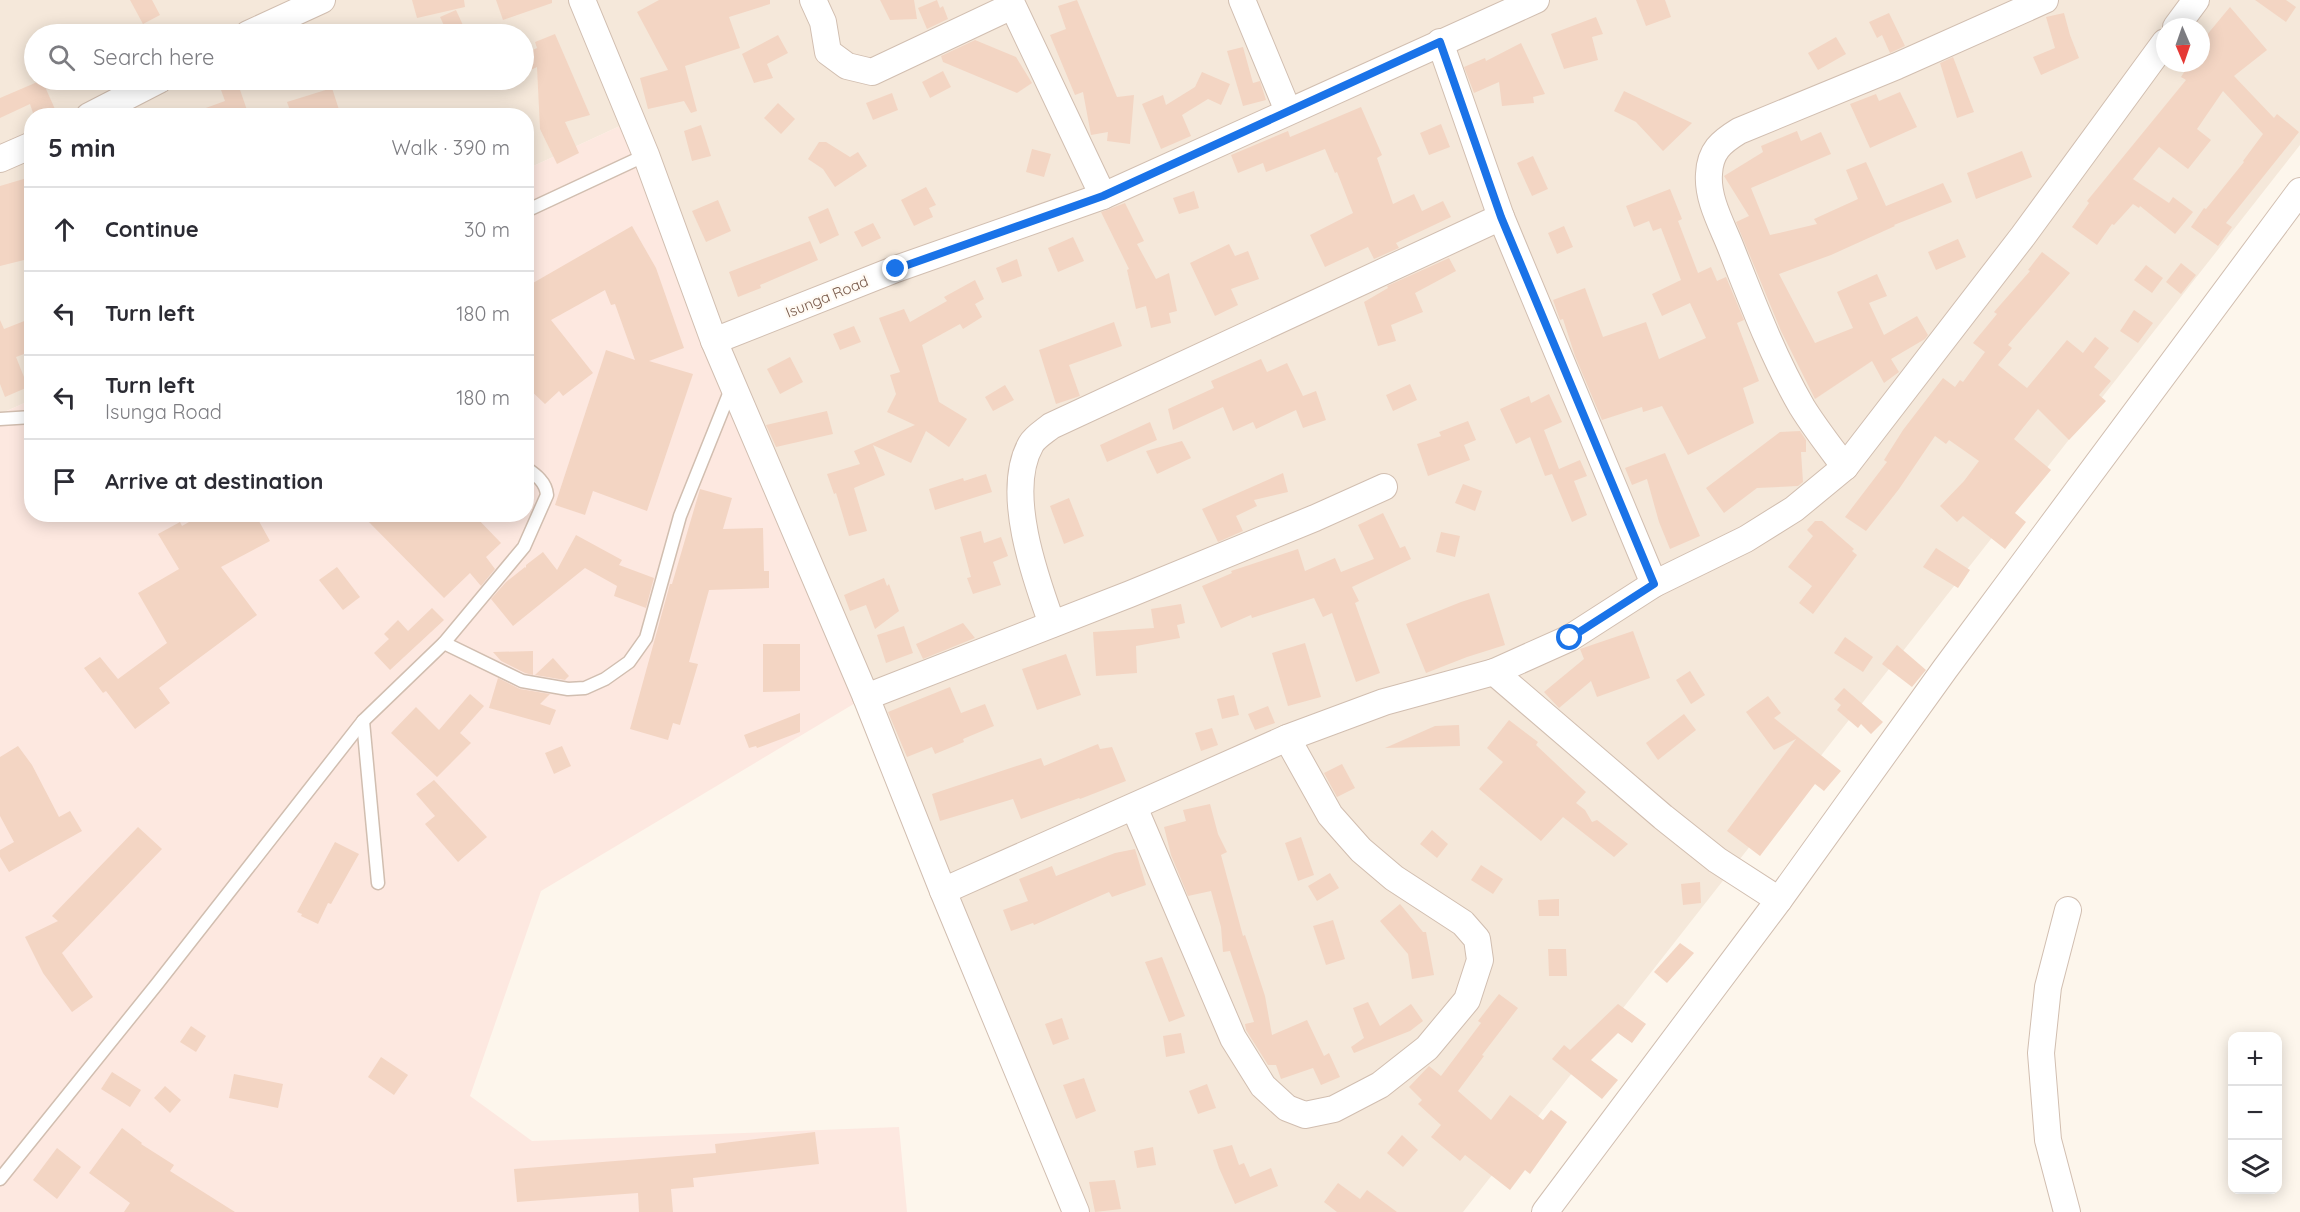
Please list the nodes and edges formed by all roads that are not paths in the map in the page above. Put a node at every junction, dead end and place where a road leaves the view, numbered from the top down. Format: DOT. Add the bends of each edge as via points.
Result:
graph roads {
  1 [pos="322,0"];
  2 [pos="582,0"];
  3 [pos="813,0"];
  4 [pos="1242,0"];
  5 [pos="1536,0"];
  6 [pos="2045,0"];
  7 [pos="2196,0"];
  8 [pos="1011,3"];
  9 [pos="2183,18"];
  10 [pos="270,24"];
  11 [pos="1440,42"];
  12 [pos="2156,54"];
  13 [pos="140,90"];
  14 [pos="105,108"];
  15 [pos="1288,111"];
  16 [pos="24,148"];
  17 [pos="646,155"];
  18 [pos="0,159"];
  19 [pos="2300,191"];
  20 [pos="1103,196"];
  21 [pos="534,207"];
  22 [pos="1501,217"];
  23 [pos="714,341"];
  24 [pos="733,385"];
  25 [pos="24,418"];
  26 [pos="0,419"];
  27 [pos="1845,467"];
  28 [pos="534,474"];
  29 [pos="1384,487"];
  30 [pos="1654,584"];
  31 [pos="1052,624"];
  32 [pos="444,644"];
  33 [pos="1494,672"];
  34 [pos="866,697"];
  35 [pos="363,721"];
  36 [pos="1287,738"];
  37 [pos="1134,807"];
  38 [pos="378,883"];
  39 [pos="943,891"];
  40 [pos="1779,900"];
  41 [pos="2068,910"];
  42 [pos="0,1179"];
  43 [pos="1076,1212"];
  44 [pos="1545,1212"];
  45 [pos="2067,1212"];
  1 -- 10 [label="street"];
  2 -- 17 [label="street"];
  3 -- 8 [label="street" via="823,22 828,52 847,66 872,72"];
  4 -- 15 [label="street"];
  5 -- 11 [label="street, Isunga Road"];
  6 -- 27 [label="street" via="1739,131 1720,143 1712,159 1708,174 1710,194 1754,304 1802,407"];
  7 -- 9 [label="street"];
  8 -- 20 [label="street"];
  11 -- 15 [label="street, Isunga Road"];
  11 -- 22 [label="street"];
  12 -- 27 [label="street" via="2023,236"];
  13 -- 14 [label="street"];
  15 -- 20 [label="street, Isunga Road"];
  16 -- 18 [label="street"];
  17 -- 21 [label="lane"];
  17 -- 23 [label="street"];
  19 -- 40 [label="street"];
  20 -- 23 [label="street, Isunga Road" via="896,269"];
  22 -- 30 [label="street"];
  22 -- 31 [label="street" via="1052,426 1032,442 1023,463 1020,510 1035,578"];
  23 -- 24 [label="street"];
  24 -- 32 [label="lane" via="680,516 646,638 629,662 585,688 568,689 522,681"];
  24 -- 34 [label="street"];
  25 -- 26 [label="lane"];
  27 -- 30 [label="street" via="1794,509 1746,539"];
  28 -- 32 [label="lane" via="547,495 524,548"];
  29 -- 31 [label="street"];
  30 -- 33 [label="street" via="1570,638"];
  31 -- 34 [label="street"];
  32 -- 35 [label="lane"];
  33 -- 36 [label="street" via="1384,702"];
  33 -- 40 [label="street" via="1663,817 1717,860"];
  34 -- 39 [label="street"];
  35 -- 38 [label="lane"];
  35 -- 42 [label="lane"];
  36 -- 37 [label="street"];
  36 -- 37 [label="street" via="1330,815 1361,850 1394,878 1463,923 1477,939 1480,960 1467,1000 1427,1048 1380,1085 1334,1109 1305,1115 1287,1108 1263,1086 1233,1038"];
  37 -- 39 [label="street"];
  39 -- 43 [label="street"];
  40 -- 44 [label="street"];
  41 -- 45 [label="street" via="2048,987 2042,1053 2048,1140"];
}
